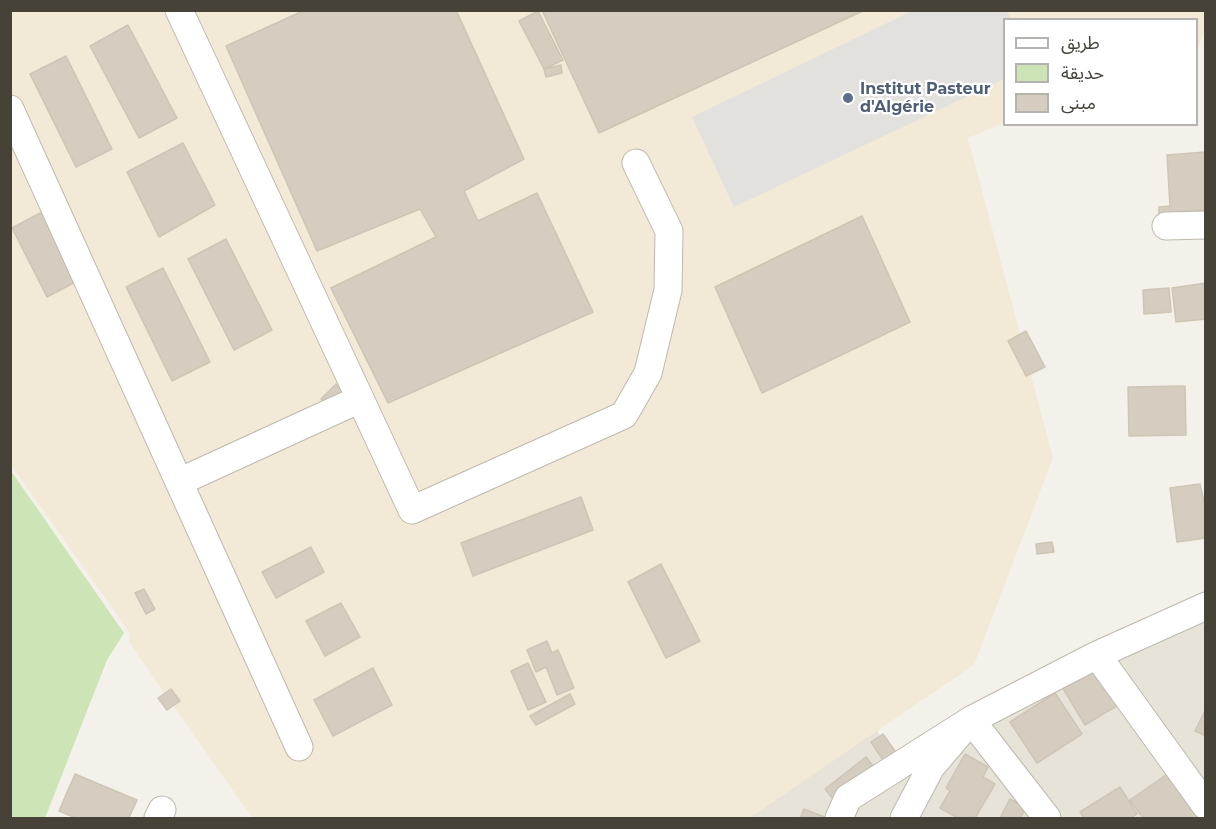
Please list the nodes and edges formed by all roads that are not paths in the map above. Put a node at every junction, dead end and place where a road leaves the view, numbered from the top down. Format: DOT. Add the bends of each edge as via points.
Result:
graph roads {
  1 [pos="179,10"];
  2 [pos="10,109"];
  3 [pos="636,163"];
  4 [pos="1206,225"];
  5 [pos="1166,226"];
  6 [pos="360,399"];
  7 [pos="179,482"];
  8 [pos="1206,606"];
  9 [pos="1097,655"];
  10 [pos="971,720"];
  11 [pos="299,747"];
  12 [pos="1206,806"];
  13 [pos="839,819"];
  14 [pos="904,819"];
  15 [pos="1047,819"];
  1 -- 6 [label="street"];
  2 -- 7 [label="street"];
  3 -- 6 [label="street" via="669,231 668,290 648,373 624,415 412,510"];
  4 -- 5 [label="street"];
  6 -- 7 [label="street"];
  7 -- 11 [label="street"];
  8 -- 9 [label="street"];
  9 -- 10 [label="street"];
  9 -- 12 [label="street"];
  10 -- 13 [label="street" via="848,798"];
  10 -- 14 [label="street" via="931,767"];
  10 -- 15 [label="street"];
}
